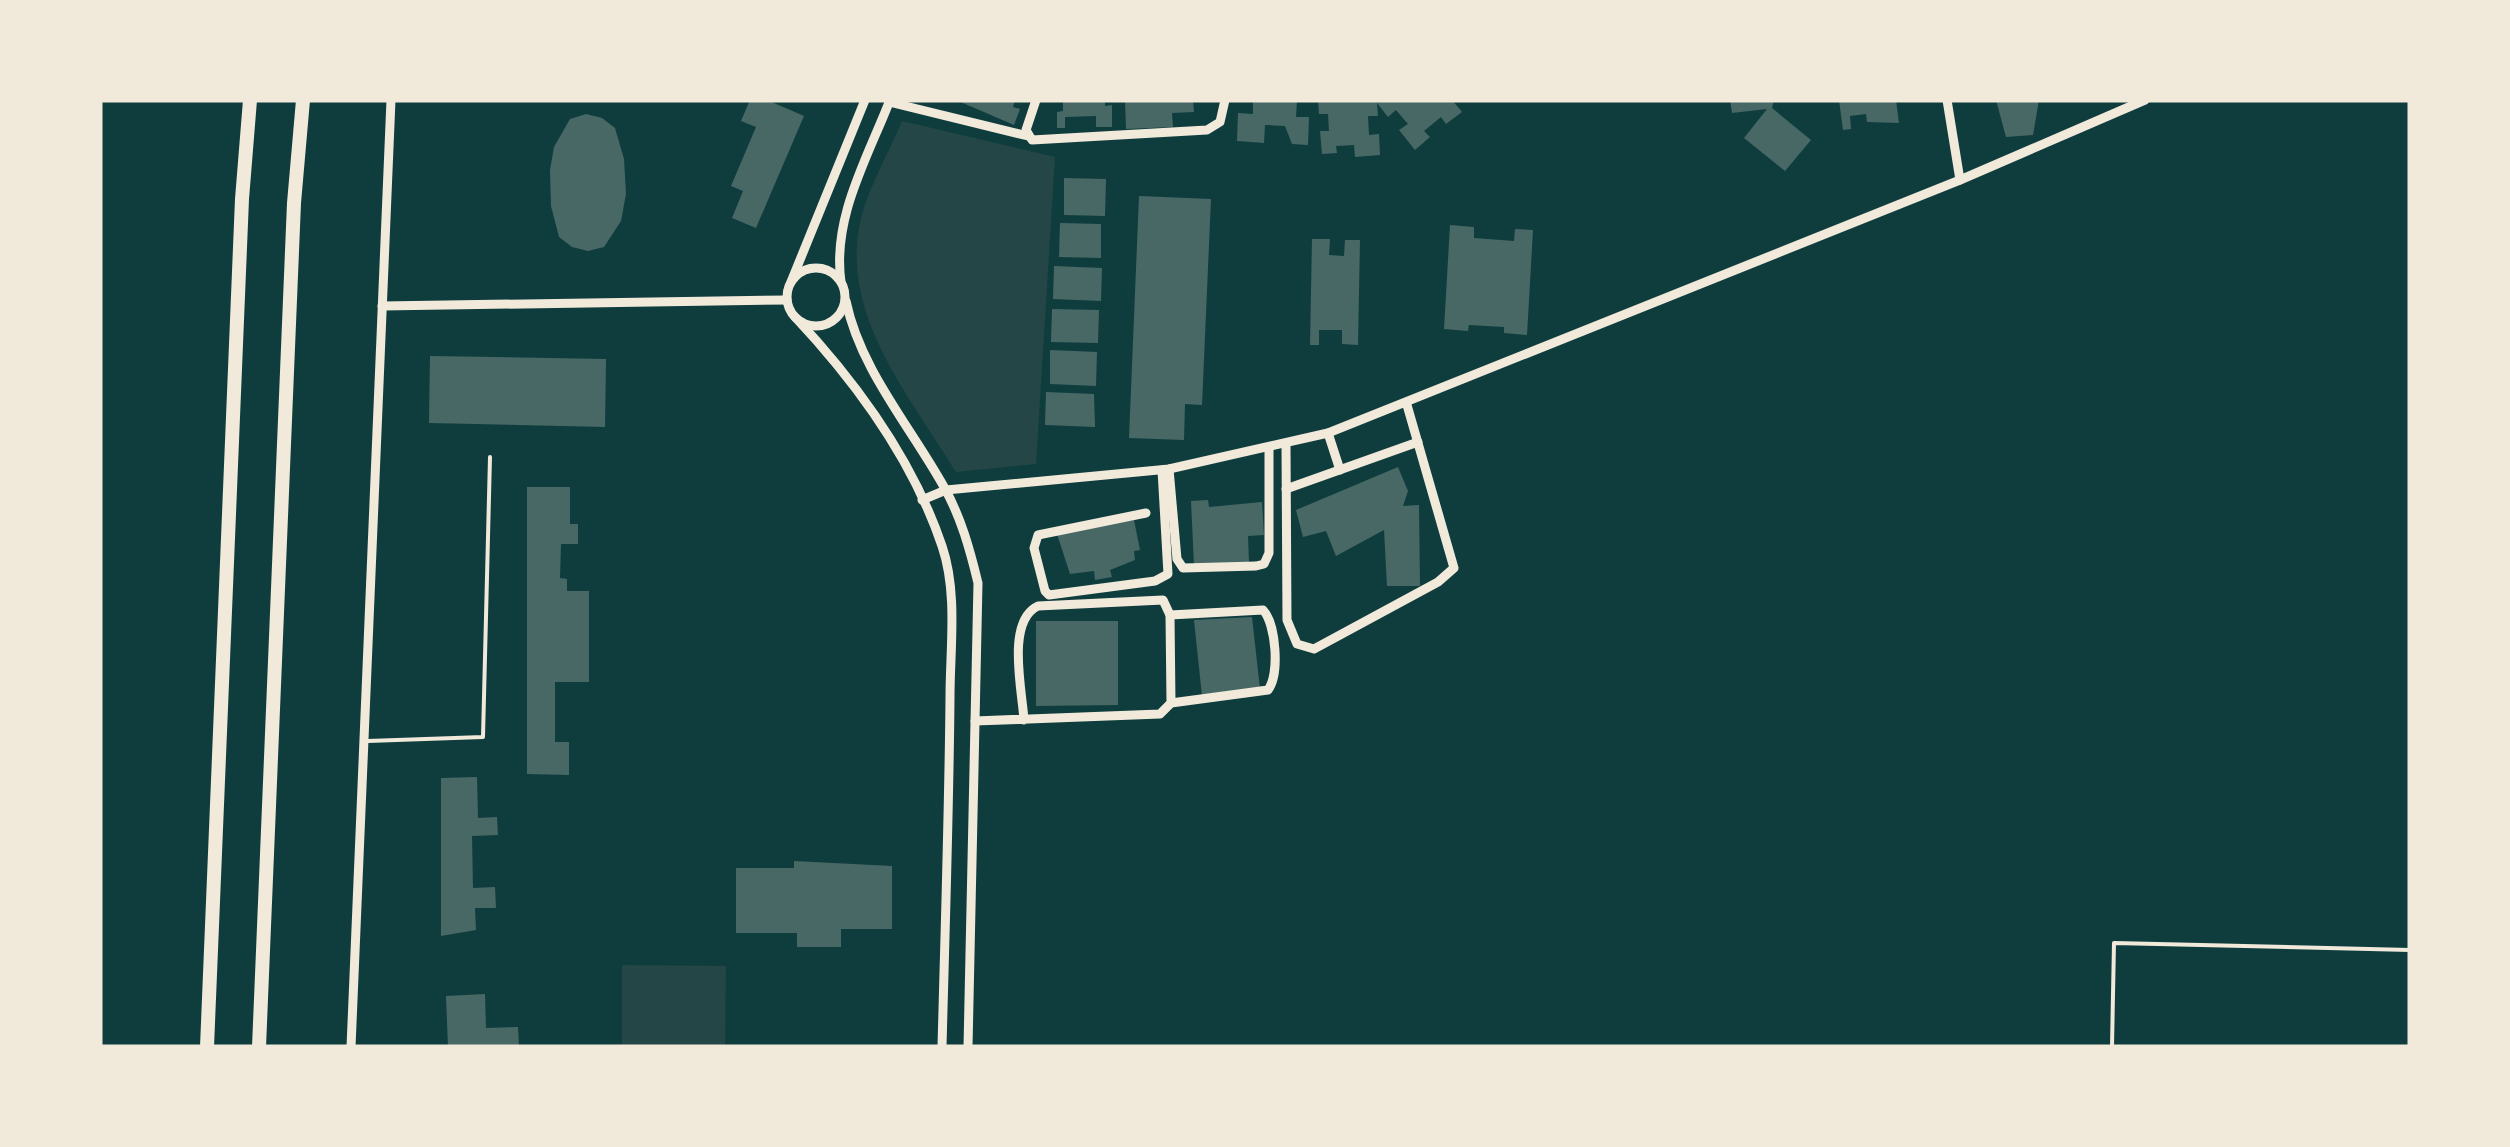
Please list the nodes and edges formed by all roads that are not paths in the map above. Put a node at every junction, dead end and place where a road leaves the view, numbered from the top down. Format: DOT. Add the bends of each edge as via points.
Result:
graph roads {
  1 [pos="250,100"];
  2 [pos="303,100"];
  3 [pos="390,100"];
  4 [pos="865,100"];
  5 [pos="1036,100"];
  6 [pos="1226,100"];
  7 [pos="1947,100"];
  8 [pos="890,101"];
  9 [pos="2141,101"];
  10 [pos="1028,136"];
  11 [pos="1960,180"];
  12 [pos="791,282"];
  13 [pos="841,282"];
  14 [pos="787,300"];
  15 [pos="846,300"];
  16 [pos="382,306"];
  17 [pos="795,317"];
  18 [pos="1407,405"];
  19 [pos="1328,433"];
  20 [pos="1418,442"];
  21 [pos="1286,444"];
  22 [pos="1269,449"];
  23 [pos="490,457"];
  24 [pos="1165,470"];
  25 [pos="1340,470"];
  26 [pos="1286,489"];
  27 [pos="946,490"];
  28 [pos="922,500"];
  29 [pos="1146,513"];
  30 [pos="1170,615"];
  31 [pos="1172,703"];
  32 [pos="1024,720"];
  33 [pos="975,721"];
  34 [pos="363,740"];
  35 [pos="2410,950"];
  36 [pos="208,1047"];
  37 [pos="260,1047"];
  38 [pos="351,1047"];
  39 [pos="942,1047"];
  40 [pos="968,1047"];
  41 [pos="2112,1047"];
  1 -- 36 [label="main road"];
  2 -- 37 [label="main road"];
  3 -- 16 [label="street"];
  4 -- 12 [label="street"];
  5 -- 10 [label="street"];
  6 -- 10 [label="street" via="1220,122 1207,130"];
  7 -- 11 [label="street"];
  8 -- 10 [label="street"];
  8 -- 13 [label="street" via="841,224"];
  9 -- 11 [label="street"];
  11 -- 18 [label="street"];
  12 -- 13 [label="street" via="816,268"];
  12 -- 14 [label="street"];
  13 -- 15 [label="street"];
  14 -- 16 [label="street"];
  14 -- 17 [label="street"];
  15 -- 17 [label="street" via="838,318 821,326"];
  15 -- 27 [label="street" via="853,338"];
  16 -- 34 [label="street"];
  17 -- 28 [label="street" via="846,372"];
  18 -- 19 [label="street"];
  18 -- 20 [label="street"];
  19 -- 21 [label="street"];
  19 -- 25 [label="street"];
  20 -- 25 [label="street"];
  20 -- 26 [label="street" via="1454,568 1314,649 1297,644 1287,620"];
  21 -- 22 [label="street"];
  21 -- 26 [label="street"];
  22 -- 24 [label="street"];
  22 -- 24 [label="street" via="1269,553 1256,566 1183,568"];
  23 -- 34 [label="lane" via="483,736"];
  24 -- 27 [label="street"];
  24 -- 29 [label="street" via="1168,574 1154,581 1045,591 1034,548 1038,534"];
  25 -- 26 [label="street"];
  27 -- 28 [label="street"];
  27 -- 33 [label="street" via="978,583"];
  28 -- 39 [label="street" via="942,545 951,605"];
  30 -- 31 [label="street"];
  30 -- 31 [label="street" via="1263,610 1275,678 1268,690"];
  30 -- 32 [label="street" via="1155,597 1028,611 1020,625"];
  31 -- 32 [label="street" via="1160,714"];
  32 -- 33 [label="street"];
  33 -- 40 [label="street"];
  34 -- 38 [label="street"];
  35 -- 41 [label="lane" via="2114,944"];
}
